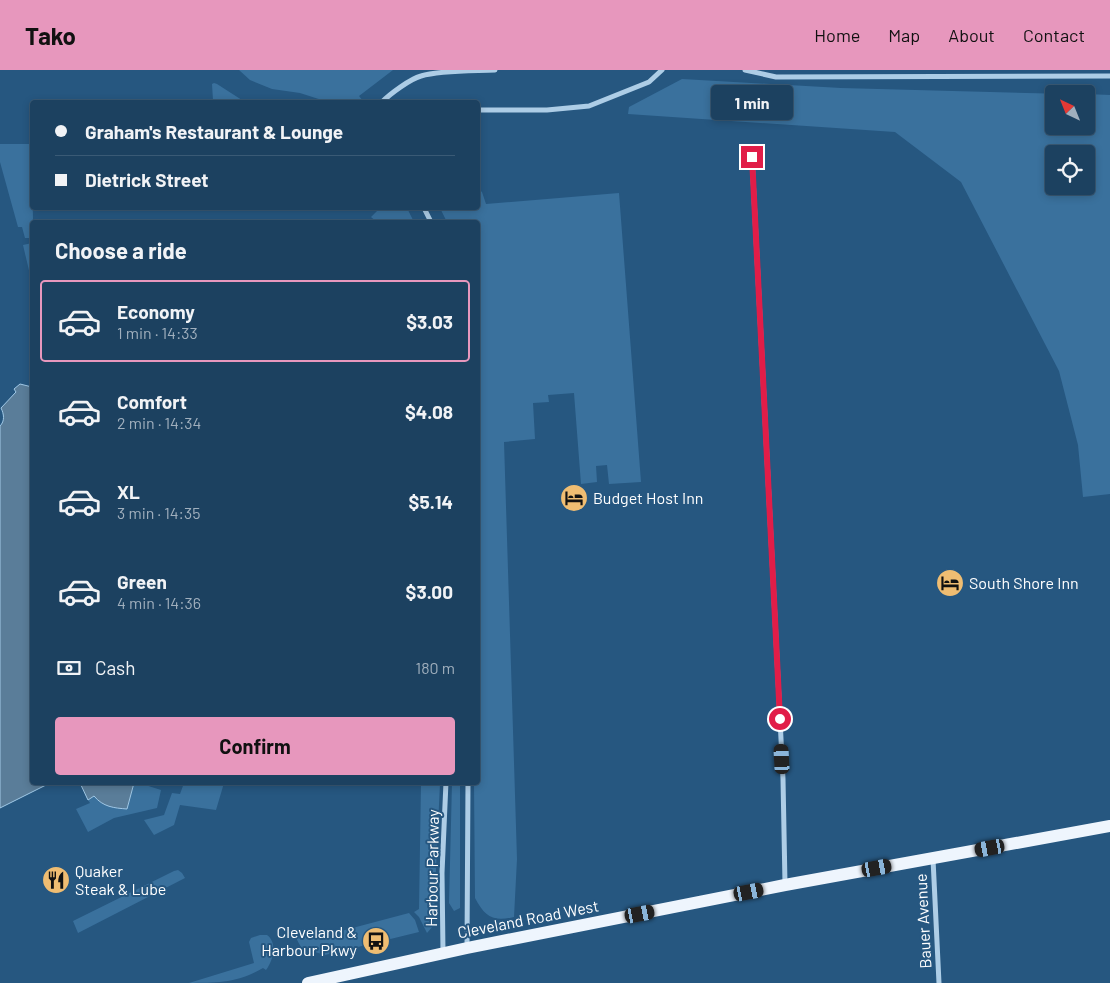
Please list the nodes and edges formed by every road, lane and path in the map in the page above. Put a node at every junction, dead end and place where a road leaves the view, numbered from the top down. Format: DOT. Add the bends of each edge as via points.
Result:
graph roads {
  1 [pos="495,70"];
  2 [pos="662,70"];
  3 [pos="745,70"];
  4 [pos="1110,76"];
  5 [pos="384,100"];
  6 [pos="480,110"];
  7 [pos="752,157"];
  8 [pos="446,785"];
  9 [pos="468,785"];
  10 [pos="1110,826"];
  11 [pos="932,858"];
  12 [pos="785,885"];
  13 [pos="467,948"];
  14 [pos="443,954"];
  15 [pos="308,983"];
  16 [pos="939,983"];
  1 -- 5 [label="street" via="420,76"];
  2 -- 6 [label="street" via="649,82 589,106"];
  3 -- 4 [label="street" via="776,77"];
  7 -- 12 [label="street"];
  8 -- 14 [label="street, Harbour Parkway"];
  9 -- 13 [label="street"];
  10 -- 11 [label="main road, Cleveland Road West"];
  11 -- 12 [label="main road, Cleveland Road West"];
  11 -- 16 [label="street, Bauer Avenue"];
  12 -- 13 [label="main road, Cleveland Road West"];
  13 -- 14 [label="main road, Cleveland Road West"];
  14 -- 15 [label="main road, Cleveland Road West"];
}
